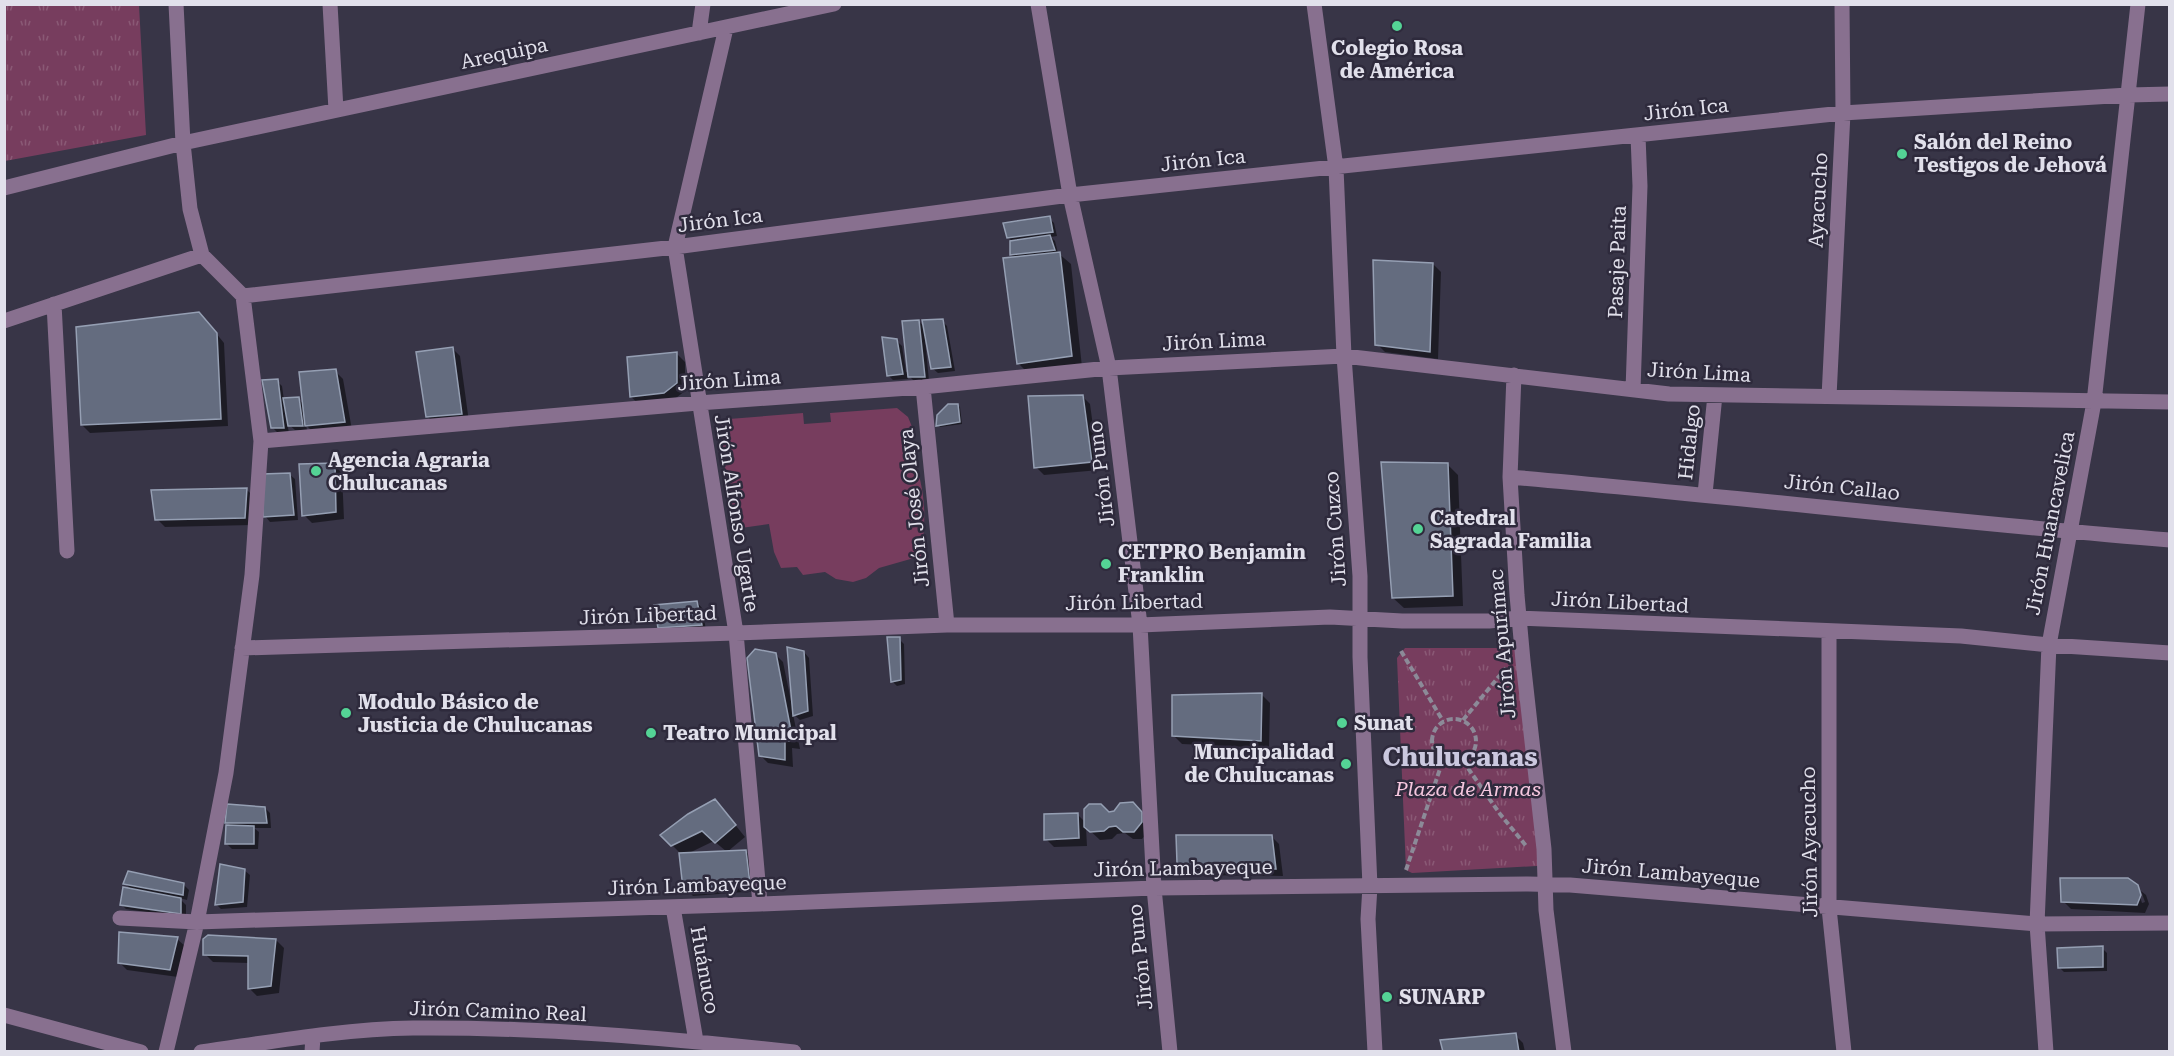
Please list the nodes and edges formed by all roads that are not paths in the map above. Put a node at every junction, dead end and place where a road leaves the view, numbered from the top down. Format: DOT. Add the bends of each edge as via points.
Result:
graph roads {
  1 [pos="176,4"];
  2 [pos="330,4"];
  3 [pos="703,4"];
  4 [pos="834,4"];
  5 [pos="1038,4"];
  6 [pos="1314,4"];
  7 [pos="1842,4"];
  8 [pos="2138,4"];
  9 [pos="726,28"];
  10 [pos="699,33"];
  11 [pos="2169,94"];
  12 [pos="2128,95"];
  13 [pos="336,110"];
  14 [pos="1843,113"];
  15 [pos="1638,136"];
  16 [pos="183,143"];
  17 [pos="1336,168"];
  18 [pos="4,188"];
  19 [pos="1070,195"];
  20 [pos="675,247"];
  21 [pos="202,255"];
  22 [pos="243,296"];
  23 [pos="54,304"];
  24 [pos="4,321"];
  25 [pos="1344,356"];
  26 [pos="1109,368"];
  27 [pos="1514,375"];
  28 [pos="923,387"];
  29 [pos="1633,390"];
  30 [pos="1715,394"];
  31 [pos="1829,398"];
  32 [pos="2094,402"];
  33 [pos="2169,402"];
  34 [pos="698,403"];
  35 [pos="261,441"];
  36 [pos="1510,477"];
  37 [pos="1705,494"];
  38 [pos="2070,532"];
  39 [pos="2169,540"];
  40 [pos="67,551"];
  41 [pos="1519,618"];
  42 [pos="1361,620"];
  43 [pos="947,625"];
  44 [pos="1140,625"];
  45 [pos="1829,632"];
  46 [pos="736,633"];
  47 [pos="2049,645"];
  48 [pos="242,648"];
  49 [pos="2169,653"];
  50 [pos="1546,885"];
  51 [pos="1370,886"];
  52 [pos="1154,888"];
  53 [pos="760,904"];
  54 [pos="673,907"];
  55 [pos="1829,908"];
  56 [pos="120,918"];
  57 [pos="197,922"];
  58 [pos="2037,924"];
  59 [pos="2169,924"];
  60 [pos="4,1015"];
  61 [pos="313,1036"];
  62 [pos="696,1041"];
  63 [pos="141,1052"];
  64 [pos="166,1052"];
  65 [pos="201,1052"];
  66 [pos="312,1052"];
  67 [pos="794,1052"];
  68 [pos="1170,1052"];
  69 [pos="1375,1052"];
  70 [pos="1564,1052"];
  71 [pos="1844,1052"];
  72 [pos="2046,1052"];
  1 -- 16 [label="street"];
  2 -- 13 [label="street"];
  3 -- 10 [label="street"];
  4 -- 9 [label="street, Arequipa"];
  5 -- 19 [label="street, Jirón Puno"];
  6 -- 17 [label="street, Jirón Cuzco"];
  7 -- 14 [label="street, Ayacucho"];
  8 -- 12 [label="street, Jirón Huancavelica"];
  9 -- 10 [label="street, Arequipa"];
  9 -- 20 [label="street, Jirón Alfonso Ugarte"];
  10 -- 13 [label="street, Arequipa"];
  11 -- 12 [label="street, Jirón Ica"];
  12 -- 14 [label="street, Jirón Ica"];
  12 -- 32 [label="street, Jirón Huancavelica"];
  13 -- 16 [label="street, Arequipa"];
  14 -- 15 [label="street, Jirón Ica"];
  14 -- 31 [label="street, Ayacucho"];
  15 -- 17 [label="street, Jirón Ica"];
  15 -- 29 [label="street, Pasaje Paita" via="1640,197"];
  16 -- 18 [label="street, Arequipa"];
  16 -- 21 [label="street" via="190,209"];
  17 -- 19 [label="street, Jirón Ica"];
  17 -- 25 [label="street, Jirón Cuzco"];
  19 -- 20 [label="street, Jirón Ica"];
  19 -- 26 [label="street, Jirón Puno"];
  20 -- 22 [label="street, Jirón Ica"];
  20 -- 34 [label="street, Jirón Alfonso Ugarte"];
  21 -- 22 [label="street"];
  21 -- 23 [label="street"];
  22 -- 35 [label="street"];
  23 -- 24 [label="street"];
  23 -- 40 [label="street"];
  25 -- 26 [label="street, Jirón Lima"];
  25 -- 27 [label="street, Jirón Lima"];
  25 -- 42 [label="street, Jirón Cuzco"];
  26 -- 28 [label="street, Jirón Lima"];
  26 -- 44 [label="street, Jirón Puno"];
  27 -- 29 [label="street, Jirón Lima"];
  27 -- 36 [label="street, Jirón Apurímac"];
  28 -- 34 [label="street, Jirón Lima"];
  28 -- 43 [label="street, Jirón José Olaya"];
  29 -- 30 [label="street, Jirón Lima"];
  30 -- 31 [label="street, Jirón Lima"];
  30 -- 37 [label="street, Hidalgo"];
  31 -- 32 [label="street, Jirón Lima"];
  32 -- 33 [label="street, Jirón Lima"];
  32 -- 38 [label="street, Jirón Huancavelica"];
  34 -- 35 [label="street, Jirón Lima"];
  34 -- 46 [label="street, Jirón Alfonso Ugarte"];
  35 -- 48 [label="street" via="252,575"];
  36 -- 37 [label="street, Jirón Callao"];
  36 -- 41 [label="street, Jirón Apurímac"];
  37 -- 38 [label="street, Jirón Callao"];
  38 -- 39 [label="street, Jirón Callao"];
  38 -- 47 [label="street, Jirón Huancavelica"];
  41 -- 42 [label="street, Jirón Libertad"];
  41 -- 45 [label="street, Jirón Libertad"];
  41 -- 50 [label="street, Jirón Apurímac"];
  42 -- 44 [label="street, Jirón Libertad" via="1330,617"];
  42 -- 51 [label="street, Jirón Cuzco"];
  43 -- 44 [label="street, Jirón Libertad"];
  43 -- 46 [label="street, Jirón Libertad"];
  44 -- 52 [label="street, Jirón Puno"];
  45 -- 47 [label="street, Jirón Libertad" via="1961,636"];
  45 -- 55 [label="street, Jirón Ayacucho"];
  46 -- 48 [label="street, Jirón Libertad"];
  46 -- 53 [label="street, Jirón Alfonso Ugarte"];
  47 -- 49 [label="street, Jirón Libertad"];
  47 -- 58 [label="street, Jirón Huancavelica"];
  48 -- 57 [label="street" via="226,773"];
  50 -- 51 [label="street, Jirón Lambayeque"];
  50 -- 55 [label="street, Jirón Lambayeque"];
  50 -- 70 [label="street, Jirón Apurímac"];
  51 -- 52 [label="street, Jirón Lambayeque"];
  51 -- 69 [label="street, Jirón Cuzco"];
  52 -- 53 [label="street, Jirón Lambayeque"];
  52 -- 68 [label="street, Jirón Puno"];
  53 -- 54 [label="street, Jirón Lambayeque"];
  54 -- 57 [label="street, Jirón Lambayeque"];
  54 -- 62 [label="street, Huánuco"];
  55 -- 58 [label="street, Jirón Lambayeque"];
  55 -- 71 [label="street, Jirón Ayacucho"];
  56 -- 57 [label="street, Jirón Lambayeque"];
  57 -- 64 [label="street"];
  58 -- 59 [label="street, Jirón Lambayeque"];
  58 -- 72 [label="street, Jirón Huancavelica"];
  60 -- 63 [label="street"];
  61 -- 62 [label="street, Jirón Camino Real" via="412,1028"];
  61 -- 65 [label="street, Jirón Camino Real"];
  61 -- 66 [label="street"];
  62 -- 67 [label="street, Jirón Camino Real"];
}
